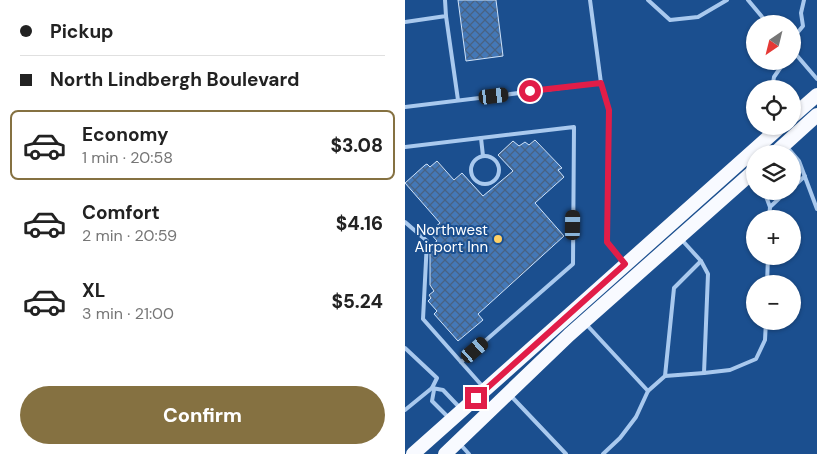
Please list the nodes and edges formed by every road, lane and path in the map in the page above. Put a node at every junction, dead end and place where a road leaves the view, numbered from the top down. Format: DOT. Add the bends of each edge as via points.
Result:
graph roads {
  1 [pos="445,0"];
  2 [pos="590,0"];
  3 [pos="648,0"];
  4 [pos="727,0"];
  5 [pos="748,0"];
  6 [pos="804,0"];
  7 [pos="760,15"];
  8 [pos="446,16"];
  9 [pos="405,22"];
  10 [pos="801,28"];
  11 [pos="801,61"];
  12 [pos="817,80"];
  13 [pos="601,83"];
  14 [pos="817,95"];
  15 [pos="458,100"];
  16 [pos="405,106"];
  17 [pos="801,109"];
  18 [pos="817,116"];
  19 [pos="771,135"];
  20 [pos="481,138"];
  21 [pos="785,144"];
  22 [pos="405,147"];
  23 [pos="483,156"];
  24 [pos="805,176"];
  25 [pos="801,180"];
  26 [pos="746,181"];
  27 [pos="767,200"];
  28 [pos="777,200"];
  29 [pos="770,207"];
  30 [pos="770,210"];
  31 [pos="817,210"];
  32 [pos="405,222"];
  33 [pos="679,237"];
  34 [pos="701,261"];
  35 [pos="625,264"];
  36 [pos="584,322"];
  37 [pos="766,330"];
  38 [pos="405,348"];
  39 [pos="461,362"];
  40 [pos="704,373"];
  41 [pos="665,376"];
  42 [pos="433,389"];
  43 [pos="485,390"];
  44 [pos="648,391"];
  45 [pos="509,393"];
  46 [pos="405,410"];
  47 [pos="463,410"];
  48 [pos="451,420"];
  49 [pos="458,442"];
  50 [pos="405,448"];
  51 [pos="418,450"];
  52 [pos="445,454"];
  53 [pos="469,454"];
  54 [pos="567,454"];
  55 [pos="603,454"];
  1 -- 8 [label="lane"];
  2 -- 13 [label="lane"];
  3 -- 4 [label="lane" via="670,20 697,18"];
  5 -- 7 [label="lane"];
  6 -- 10 [label="lane"];
  8 -- 9 [label="lane"];
  8 -- 15 [label="lane"];
  11 -- 12 [label="lane"];
  13 -- 15 [label="lane"];
  13 -- 35 [label="lane" via="609,110 607,242"];
  14 -- 17 [label="highway"];
  15 -- 16 [label="lane"];
  18 -- 21 [label="highway"];
  19 -- 35 [label="highway"];
  20 -- 22 [label="lane"];
  20 -- 23 [label="lane"];
  20 -- 39 [label="lane" via="574,127 573,264"];
  21 -- 24 [label="lane" via="799,161"];
  23 -- 23 [label="lane" via="473,164 471,172 476,181 485,184 494,181 499,168 495,160"];
  24 -- 25 [label="lane"];
  24 -- 31 [label="lane"];
  26 -- 33 [label="highway"];
  27 -- 29 [label="lane"];
  28 -- 29 [label="lane"];
  29 -- 30 [label="lane"];
  32 -- 39 [label="lane" via="427,241 423,320"];
  33 -- 34 [label="lane"];
  33 -- 36 [label="highway"];
  34 -- 40 [label="lane" via="708,274"];
  34 -- 41 [label="lane" via="674,288"];
  35 -- 43 [label="highway"];
  36 -- 44 [label="lane"];
  36 -- 45 [label="highway"];
  37 -- 40 [label="lane" via="765,340 756,359 730,370"];
  38 -- 42 [label="lane" via="437,378"];
  39 -- 43 [label="lane"];
  40 -- 41 [label="lane"];
  41 -- 44 [label="lane"];
  42 -- 46 [label="lane"];
  42 -- 47 [label="lane" via="443,390"];
  42 -- 48 [label="lane" via="432,401"];
  43 -- 47 [label="highway"];
  44 -- 55 [label="lane" via="636,417"];
  45 -- 49 [label="highway"];
  45 -- 54 [label="lane"];
  47 -- 48 [label="highway"];
  48 -- 51 [label="highway"];
  49 -- 52 [label="highway"];
  49 -- 53 [label="lane"];
  50 -- 51 [label="highway"];
}
